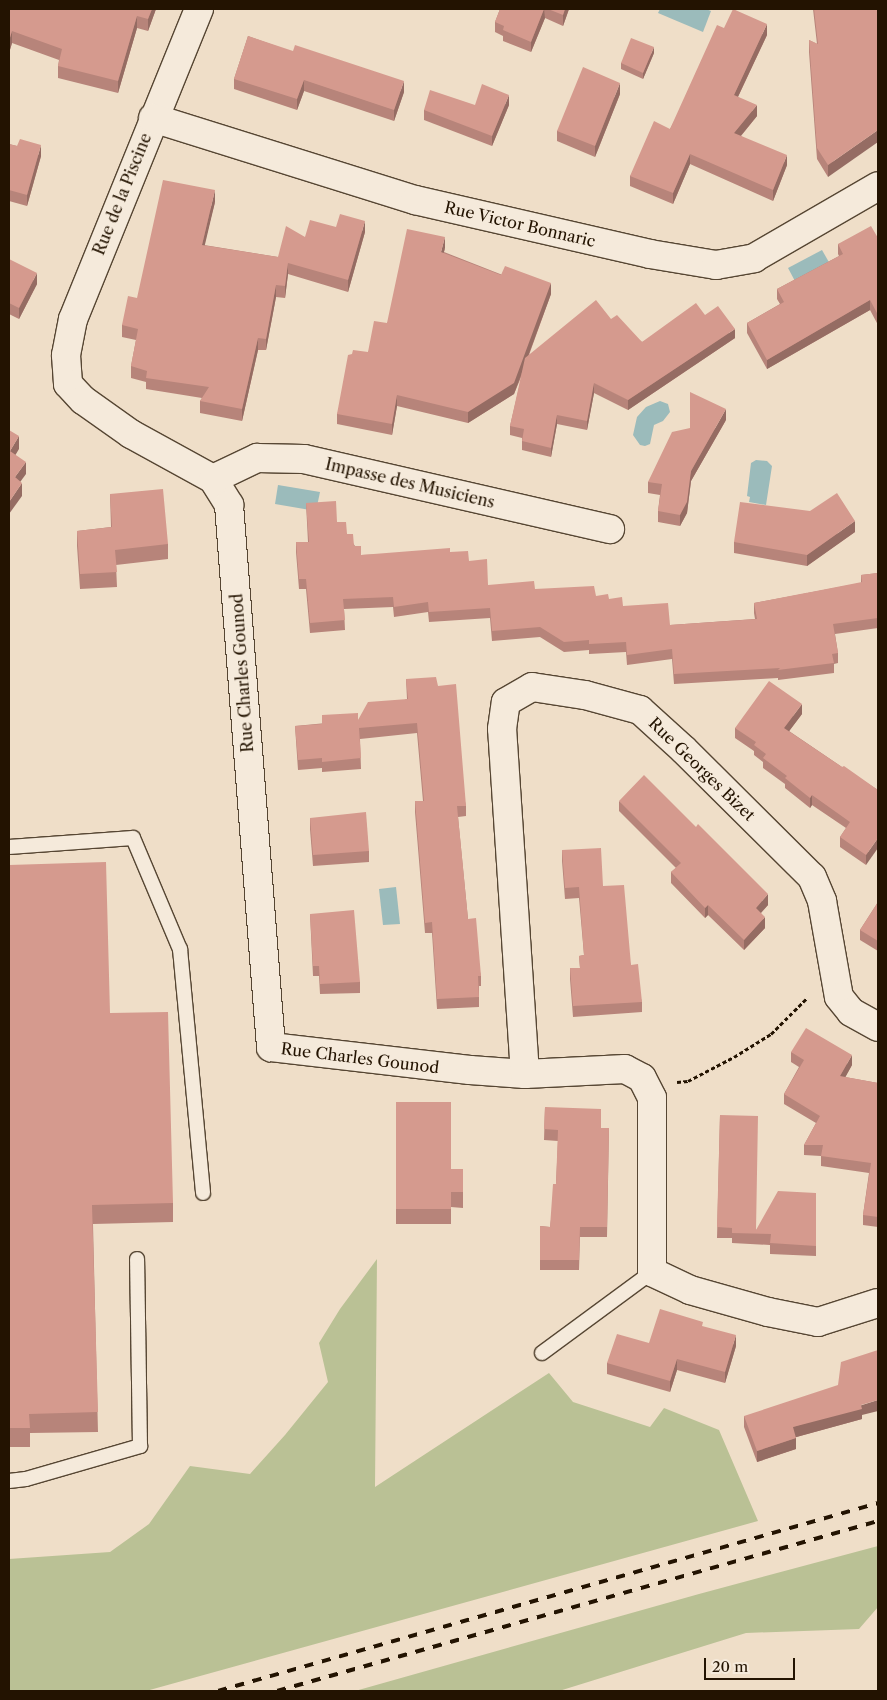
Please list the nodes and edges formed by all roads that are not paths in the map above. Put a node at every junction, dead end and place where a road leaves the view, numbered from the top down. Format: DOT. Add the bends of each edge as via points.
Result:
graph roads {
  1 [pos="199,9"];
  2 [pos="153,118"];
  3 [pos="878,186"];
  4 [pos="68,384"];
  5 [pos="213,478"];
  6 [pos="610,529"];
  7 [pos="9,847"];
  8 [pos="878,1027"];
  9 [pos="525,1074"];
  10 [pos="203,1192"];
  11 [pos="137,1259"];
  12 [pos="652,1272"];
  13 [pos="878,1303"];
  14 [pos="542,1353"];
  15 [pos="9,1481"];
  1 -- 2 [label="street, Rue de la Piscine"];
  2 -- 3 [label="street, Rue Victor Bonnaric" via="416,200 650,254 716,265 754,258"];
  2 -- 4 [label="street, Rue de la Piscine" via="73,319 66,356"];
  4 -- 5 [label="street, Rue Charles Gounod" via="84,400 132,434"];
  5 -- 6 [label="street, Impasse des Musiciens" via="256,458 304,459"];
  5 -- 9 [label="street, Rue Charles Gounod" via="229,504 271,1047"];
  7 -- 10 [label="lane" via="133,838 180,949"];
  8 -- 9 [label="street, Rue Georges Bizet" via="851,1012 839,997 822,901 812,877 684,750 640,710 584,695 532,687 506,702 502,728"];
  9 -- 12 [label="street, Rue Charles Gounod" via="626,1069 642,1078 652,1098"];
  11 -- 15 [label="lane" via="140,1446"];
  12 -- 13 [label="street" via="690,1290 818,1322"];
  12 -- 14 [label="lane"];
}
